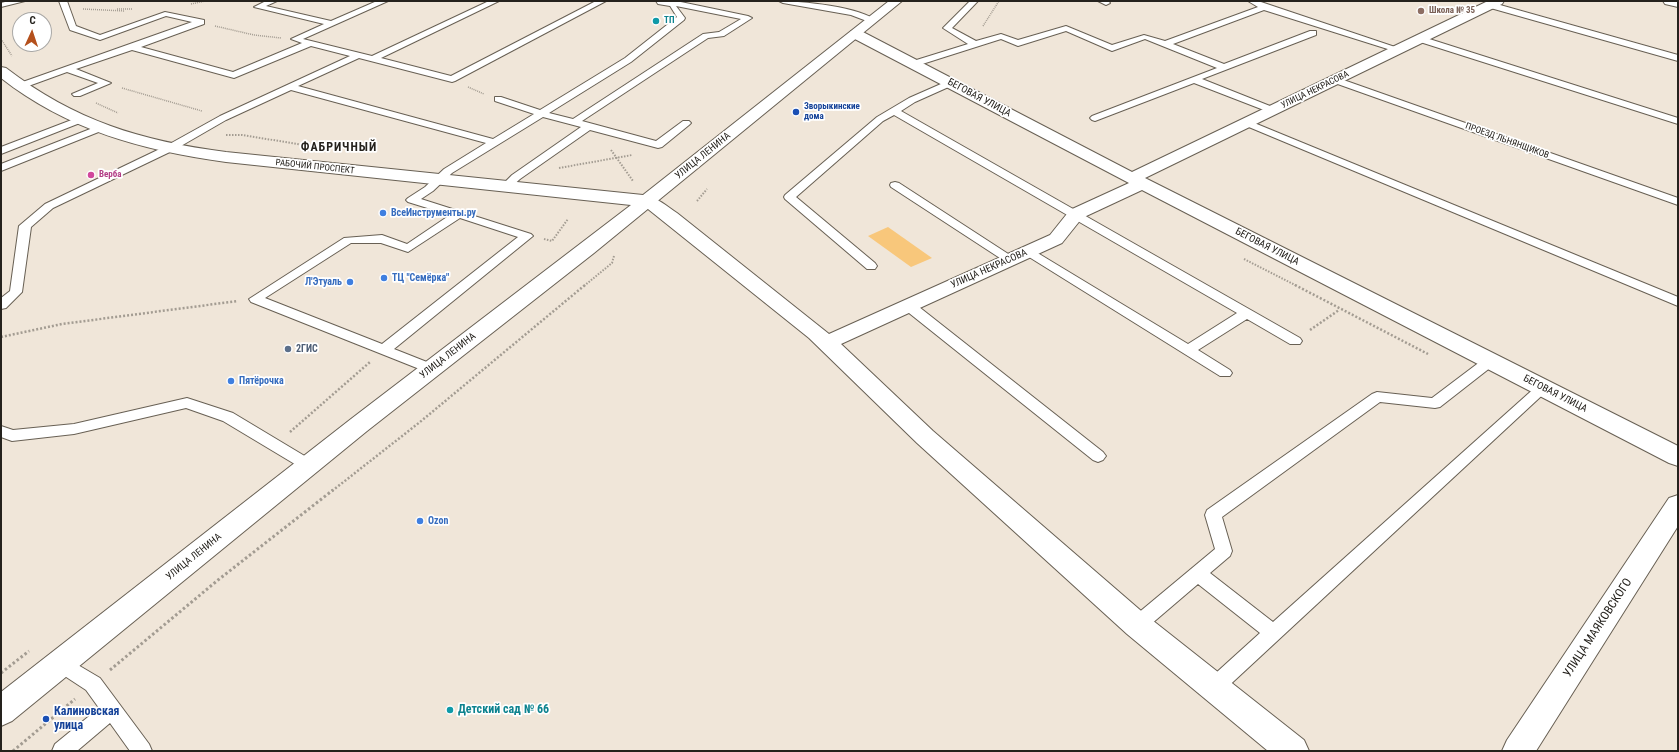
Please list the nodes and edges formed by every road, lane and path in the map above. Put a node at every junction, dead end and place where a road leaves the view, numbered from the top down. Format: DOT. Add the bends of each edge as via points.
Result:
graph roads {
  1 [pos="21,1"];
  2 [pos="273,1"];
  3 [pos="384,1"];
  4 [pos="495,1"];
  5 [pos="602,1"];
  6 [pos="668,1"];
  7 [pos="783,1"];
  8 [pos="896,1"];
  9 [pos="974,1"];
  10 [pos="999,1"];
  11 [pos="1252,1"];
  12 [pos="1669,1"];
  13 [pos="1494,3"];
  14 [pos="1678,3"];
  15 [pos="63,4"];
  16 [pos="1,5"];
  17 [pos="1264,7"];
  18 [pos="166,14"];
  19 [pos="872,21"];
  20 [pos="201,22"];
  21 [pos="331,23"];
  22 [pos="1313,33"];
  23 [pos="856,34"];
  24 [pos="1,39"];
  25 [pos="295,39"];
  26 [pos="1420,39"];
  27 [pos="310,43"];
  28 [pos="975,44"];
  29 [pos="1166,44"];
  30 [pos="132,47"];
  31 [pos="1397,50"];
  32 [pos="359,55"];
  33 [pos="375,58"];
  34 [pos="1678,58"];
  35 [pos="913,64"];
  36 [pos="1223,68"];
  37 [pos="69,70"];
  38 [pos="1,71"];
  39 [pos="452,79"];
  40 [pos="42,80"];
  41 [pos="1194,80"];
  42 [pos="1335,80"];
  43 [pos="106,83"];
  44 [pos="950,83"];
  45 [pos="20,86"];
  46 [pos="290,87"];
  47 [pos="77,94"];
  48 [pos="498,99"];
  49 [pos="1272,110"];
  50 [pos="894,111"];
  51 [pos="540,113"];
  52 [pos="121,114"];
  53 [pos="223,118"];
  54 [pos="1095,118"];
  55 [pos="82,119"];
  56 [pos="1678,120"];
  57 [pos="575,122"];
  58 [pos="686,123"];
  59 [pos="1247,123"];
  60 [pos="589,126"];
  61 [pos="102,127"];
  62 [pos="193,135"];
  63 [pos="493,142"];
  64 [pos="314,147"];
  65 [pos="170,148"];
  66 [pos="1,150"];
  67 [pos="632,155"];
  68 [pos="618,157"];
  69 [pos="1,168"];
  70 [pos="555,169"];
  71 [pos="436,180"];
  72 [pos="1137,181"];
  73 [pos="626,182"];
  74 [pos="895,185"];
  75 [pos="505,187"];
  76 [pos="708,189"];
  77 [pos="647,201"];
  78 [pos="697,201"];
  79 [pos="1678,202"];
  80 [pos="458,214"];
  81 [pos="1076,214"];
  82 [pos="568,219"];
  83 [pos="552,241"];
  84 [pos="614,256"];
  85 [pos="1019,256"];
  86 [pos="871,266"];
  87 [pos="255,299"];
  88 [pos="1678,302"];
  89 [pos="1,305"];
  90 [pos="909,306"];
  91 [pos="1339,310"];
  92 [pos="1247,313"];
  93 [pos="1,337"];
  94 [pos="1295,341"];
  95 [pos="826,343"];
  96 [pos="384,350"];
  97 [pos="1188,350"];
  98 [pos="1490,361"];
  99 [pos="432,368"];
  100 [pos="1225,373"];
  101 [pos="1543,388"];
  102 [pos="1,431"];
  103 [pos="275,445"];
  104 [pos="1098,456"];
  105 [pos="1678,457"];
  106 [pos="308,466"];
  107 [pos="1678,505"];
  108 [pos="1198,574"];
  109 [pos="1136,625"];
  110 [pos="1274,633"];
  111 [pos="61,663"];
  112 [pos="93,684"];
  113 [pos="1214,687"];
  114 [pos="111,710"];
  115 [pos="1,711"];
  116 [pos="13,751"];
  117 [pos="62,751"];
  118 [pos="142,751"];
  119 [pos="1293,751"];
  120 [pos="1518,751"];
  1 -- 16 [label="lane"];
  2 -- 21 [label="lane" via="258,7"];
  3 -- 21 [label="lane"];
  4 -- 33 [label="lane"];
  5 -- 39 [label="lane"];
  6 -- 51 [label="lane" via="681,18 628,60"];
  6 -- 57 [label="lane" via="748,18 721,34 706,36"];
  7 -- 19 [label="lane" via="853,13"];
  8 -- 19 [label="street, УЛИЦА ЛЕНИНА"];
  9 -- 28 [label="lane" via="947,28"];
  10 -- 28 [label="path" via="981,28"];
  11 -- 17 [label="lane"];
  12 -- 14 [label="street"];
  13 -- 26 [label="street, УЛИЦА НЕКРАСОВА"];
  13 -- 34 [label="lane"];
  15 -- 18 [label="path"];
  15 -- 18 [label="lane" via="73,28 100,38"];
  17 -- 29 [label="lane"];
  17 -- 31 [label="lane"];
  18 -- 20 [label="lane"];
  19 -- 23 [label="street, УЛИЦА ЛЕНИНА"];
  20 -- 25 [label="path" via="254,35"];
  20 -- 30 [label="lane"];
  21 -- 25 [label="lane"];
  22 -- 36 [label="lane"];
  23 -- 35 [label="street, БЕГОВАЯ УЛИЦА"];
  23 -- 77 [label="street, УЛИЦА ЛЕНИНА"];
  24 -- 40 [label="path" via="12,57"];
  25 -- 27 [label="lane"];
  26 -- 31 [label="street, УЛИЦА НЕКРАСОВА"];
  26 -- 56 [label="lane"];
  27 -- 30 [label="lane" via="234,75"];
  27 -- 32 [label="lane"];
  28 -- 29 [label="lane" via="1001,36 1018,43 1066,28 1112,48 1145,37"];
  28 -- 35 [label="lane"];
  29 -- 36 [label="lane"];
  30 -- 37 [label="lane"];
  31 -- 42 [label="street, УЛИЦА НЕКРАСОВА"];
  32 -- 33 [label="lane"];
  32 -- 46 [label="lane"];
  33 -- 39 [label="lane"];
  35 -- 44 [label="street, БЕГОВАЯ УЛИЦА"];
  36 -- 41 [label="lane"];
  37 -- 40 [label="lane"];
  37 -- 43 [label="lane"];
  38 -- 45 [label="street, РАБОЧИЙ ПРОСПЕКТ"];
  39 -- 48 [label="path"];
  40 -- 45 [label="lane"];
  41 -- 49 [label="lane"];
  41 -- 54 [label="lane"];
  42 -- 49 [label="street, УЛИЦА НЕКРАСОВА"];
  42 -- 79 [label="lane, ПРОЕЗД ЛЬНЯНЩИКОВ"];
  43 -- 47 [label="lane"];
  43 -- 53 [label="path"];
  44 -- 50 [label="lane"];
  44 -- 72 [label="street, БЕГОВАЯ УЛИЦА"];
  45 -- 55 [label="street, РАБОЧИЙ ПРОСПЕКТ" via="49,105"];
  46 -- 53 [label="lane"];
  46 -- 63 [label="lane"];
  47 -- 52 [label="path"];
  48 -- 51 [label="lane"];
  49 -- 59 [label="street, УЛИЦА НЕКРАСОВА"];
  50 -- 81 [label="lane"];
  50 -- 86 [label="lane" via="880,119 789,197"];
  51 -- 57 [label="lane"];
  51 -- 63 [label="lane"];
  53 -- 62 [label="lane"];
  55 -- 61 [label="street, РАБОЧИЙ ПРОСПЕКТ"];
  55 -- 66 [label="lane"];
  57 -- 60 [label="lane"];
  58 -- 60 [label="lane" via="658,144"];
  59 -- 72 [label="street, УЛИЦА НЕКРАСОВА"];
  59 -- 88 [label="lane"];
  60 -- 68 [label="path"];
  60 -- 75 [label="lane"];
  61 -- 65 [label="street, РАБОЧИЙ ПРОСПЕКТ"];
  61 -- 69 [label="lane"];
  62 -- 64 [label="path" via="242,135"];
  62 -- 65 [label="lane"];
  63 -- 71 [label="lane"];
  65 -- 71 [label="street, РАБОЧИЙ ПРОСПЕКТ" via="226,157"];
  65 -- 89 [label="lane" via="49,206 25,226 16,292"];
  67 -- 68 [label="path"];
  68 -- 70 [label="path"];
  68 -- 73 [label="path" via="634,182"];
  71 -- 75 [label="street, РАБОЧИЙ ПРОСПЕКТ"];
  71 -- 80 [label="lane" via="412,200"];
  72 -- 81 [label="street, УЛИЦА НЕКРАСОВА"];
  72 -- 98 [label="street, БЕГОВАЯ УЛИЦА"];
  74 -- 85 [label="lane"];
  75 -- 77 [label="street, РАБОЧИЙ ПРОСПЕКТ"];
  76 -- 78 [label="path"];
  77 -- 95 [label="street" via="683,226"];
  77 -- 99 [label="street, УЛИЦА ЛЕНИНА"];
  80 -- 87 [label="lane" via="408,248 382,239 348,240"];
  80 -- 96 [label="lane" via="527,236"];
  81 -- 85 [label="street, УЛИЦА НЕКРАСОВА" via="1056,238"];
  81 -- 92 [label="lane"];
  82 -- 83 [label="path"];
  84 -- 112 [label="path" via="612,264 420,422 218,580"];
  85 -- 90 [label="street, УЛИЦА НЕКРАСОВА"];
  85 -- 97 [label="lane"];
  87 -- 93 [label="path" via="62,324"];
  87 -- 96 [label="lane"];
  90 -- 95 [label="street, УЛИЦА НЕКРАСОВА"];
  90 -- 104 [label="lane"];
  91 -- 94 [label="path"];
  92 -- 94 [label="lane"];
  92 -- 97 [label="lane"];
  95 -- 109 [label="street" via="925,437"];
  96 -- 99 [label="lane"];
  96 -- 103 [label="path"];
  97 -- 100 [label="lane"];
  98 -- 101 [label="street, БЕГОВАЯ УЛИЦА"];
  98 -- 108 [label="lane" via="1435,403 1377,397 1213,515 1224,551"];
  99 -- 106 [label="street, УЛИЦА ЛЕНИНА"];
  101 -- 105 [label="street, БЕГОВАЯ УЛИЦА"];
  101 -- 110 [label="lane"];
  102 -- 103 [label="lane" via="12,436 74,428 187,402 228,417"];
  103 -- 106 [label="lane"];
  106 -- 111 [label="street, УЛИЦА ЛЕНИНА"];
  107 -- 120 [label="street, УЛИЦА МАЯКОВСКОГО"];
  108 -- 109 [label="lane"];
  108 -- 110 [label="lane"];
  109 -- 113 [label="street"];
  110 -- 113 [label="lane"];
  111 -- 112 [label="lane"];
  111 -- 115 [label="street, УЛИЦА ЛЕНИНА"];
  112 -- 114 [label="lane"];
  112 -- 116 [label="path"];
  113 -- 119 [label="street"];
  114 -- 117 [label="lane"];
  114 -- 118 [label="lane"];
}
